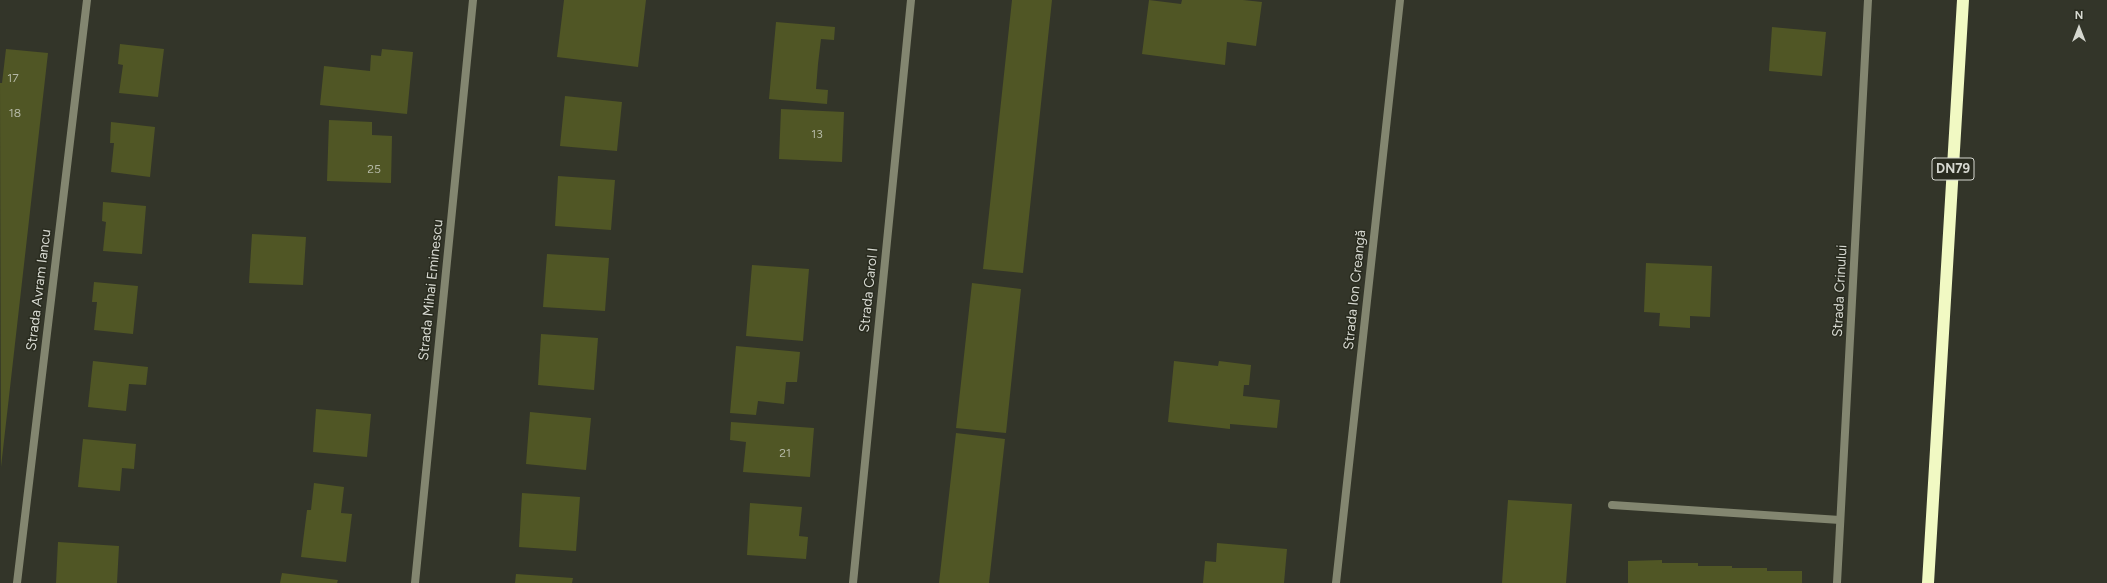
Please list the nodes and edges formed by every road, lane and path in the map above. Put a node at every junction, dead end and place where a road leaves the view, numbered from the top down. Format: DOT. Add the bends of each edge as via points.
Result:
graph roads {
  1 [pos="87,0"];
  2 [pos="473,0"];
  3 [pos="911,0"];
  4 [pos="1400,0"];
  5 [pos="1868,0"];
  6 [pos="1963,0"];
  7 [pos="1612,505"];
  8 [pos="1840,520"];
  9 [pos="17,583"];
  10 [pos="415,583"];
  11 [pos="853,583"];
  12 [pos="1336,583"];
  13 [pos="1837,583"];
  14 [pos="1928,583"];
  1 -- 9 [label="street, Strada Avram Iancu"];
  2 -- 10 [label="street, Strada Mihai Eminescu"];
  3 -- 11 [label="street, Strada Carol I"];
  4 -- 12 [label="street, Strada Ion Creangă"];
  5 -- 8 [label="street, Strada Crinului"];
  6 -- 14 [label="highway, DN79"];
  7 -- 8 [label="street"];
  8 -- 13 [label="street, Strada Crinului"];
}
